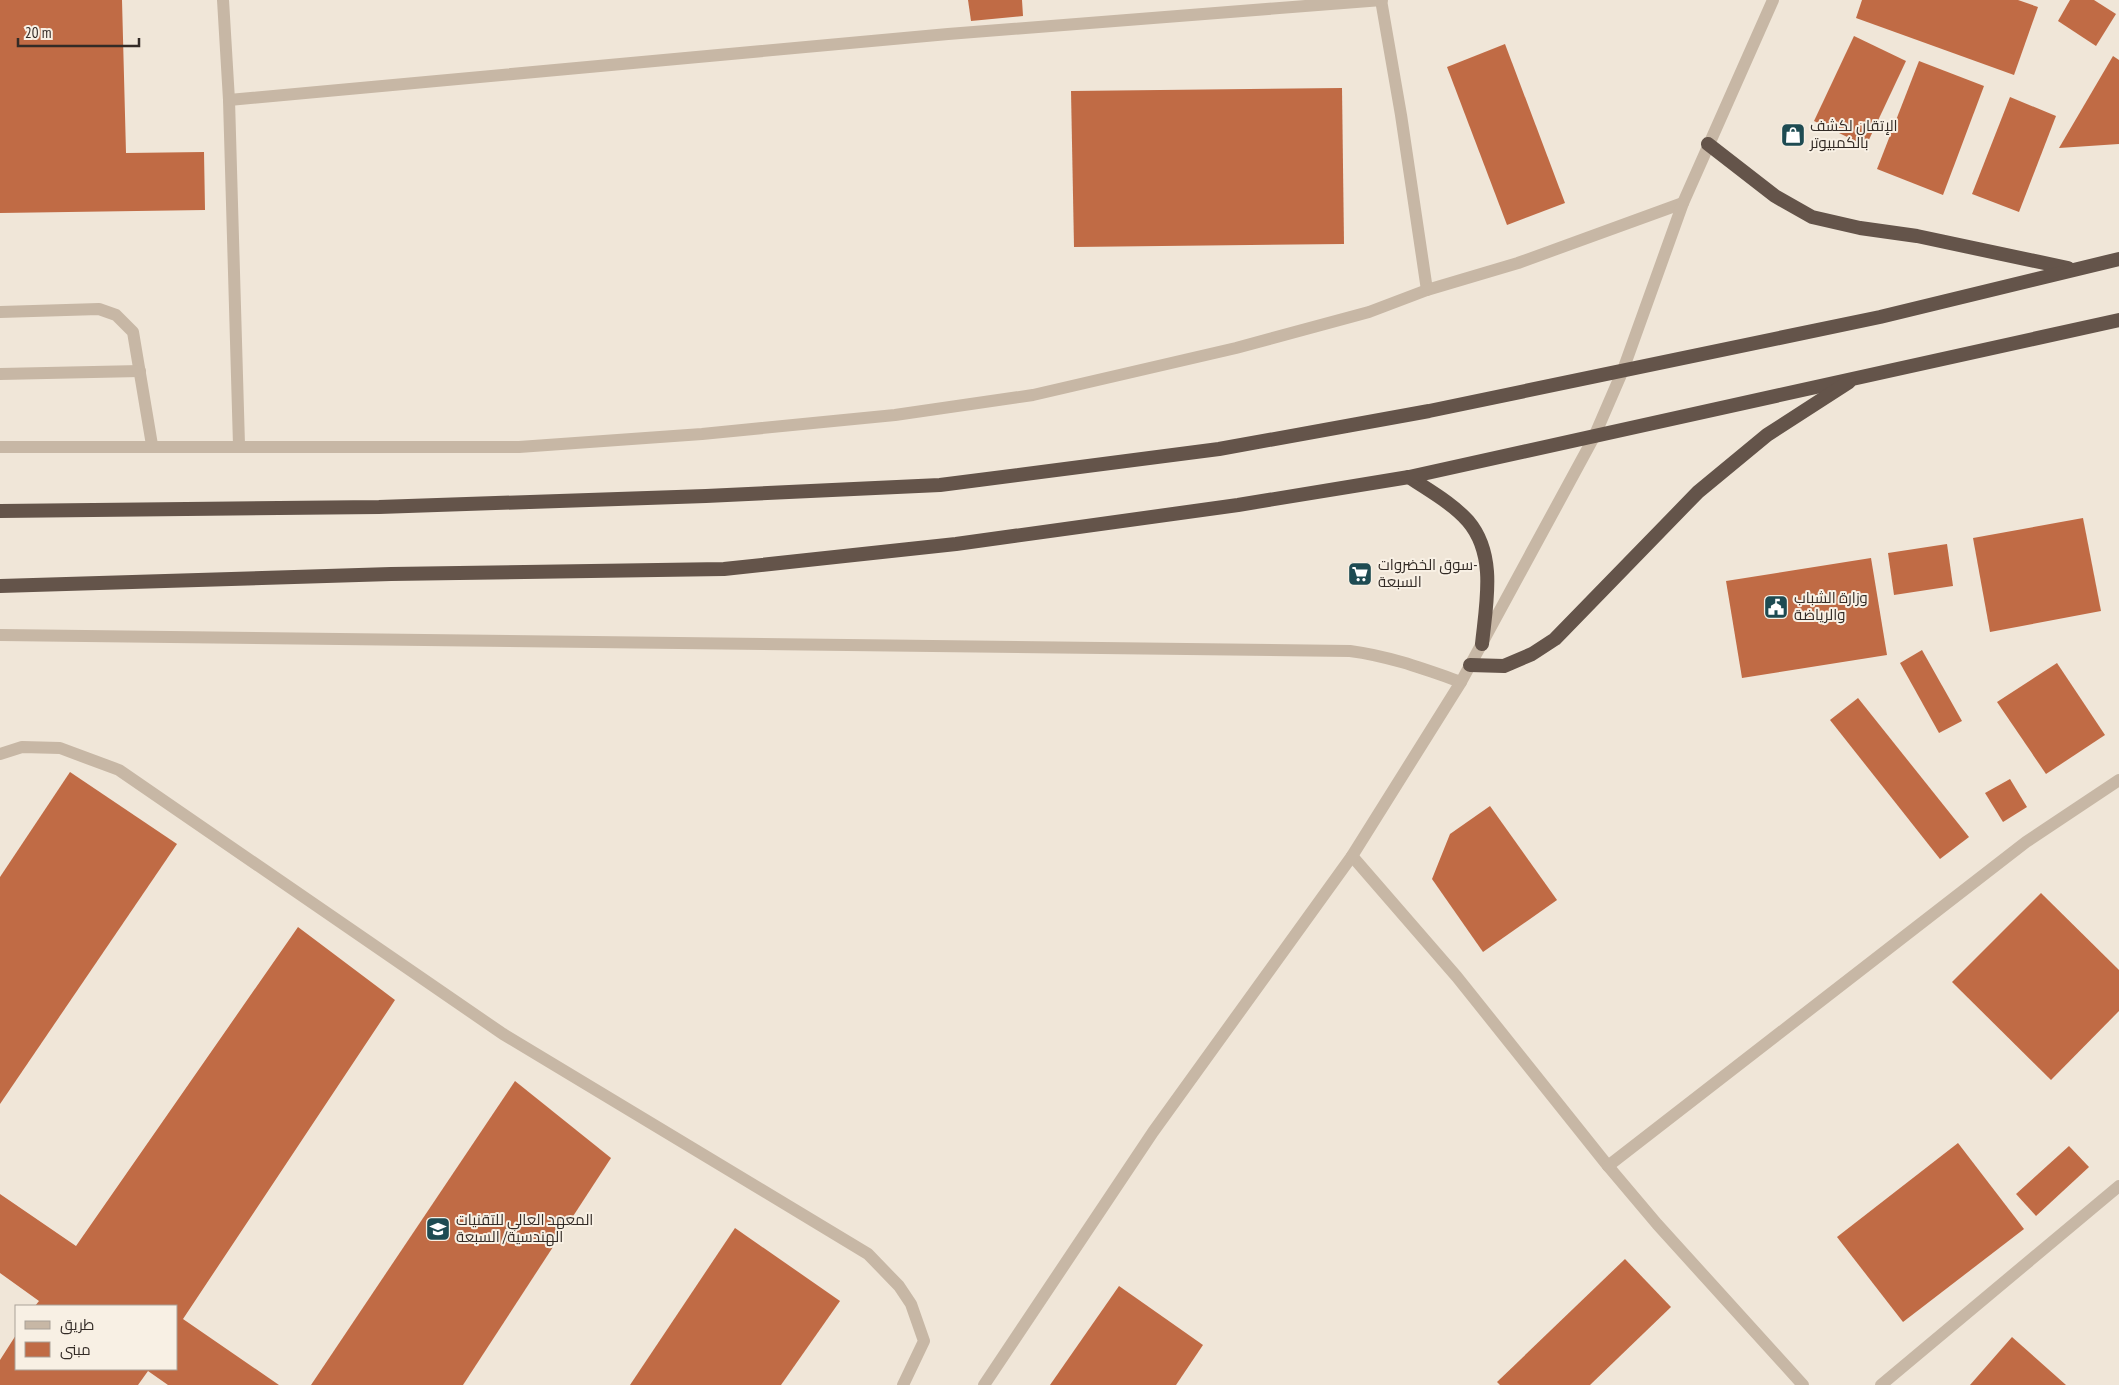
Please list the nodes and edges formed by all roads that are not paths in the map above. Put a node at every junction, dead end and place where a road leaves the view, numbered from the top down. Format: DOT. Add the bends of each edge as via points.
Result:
graph roads {
  1 [pos="223,0"];
  2 [pos="1382,0"];
  3 [pos="1774,0"];
  4 [pos="229,100"];
  5 [pos="1708,144"];
  6 [pos="1683,203"];
  7 [pos="2119,259"];
  8 [pos="2071,269"];
  9 [pos="1427,290"];
  10 [pos="0,312"];
  11 [pos="2119,320"];
  12 [pos="1623,370"];
  13 [pos="140,371"];
  14 [pos="0,374"];
  15 [pos="1858,377"];
  16 [pos="1594,437"];
  17 [pos="152,445"];
  18 [pos="239,445"];
  19 [pos="0,447"];
  20 [pos="1409,477"];
  21 [pos="0,511"];
  22 [pos="0,586"];
  23 [pos="0,635"];
  24 [pos="1482,644"];
  25 [pos="1470,666"];
  26 [pos="1461,682"];
  27 [pos="0,754"];
  28 [pos="2119,780"];
  29 [pos="1352,856"];
  30 [pos="1608,1166"];
  31 [pos="2119,1186"];
  32 [pos="903,1385"];
  33 [pos="984,1385"];
  34 [pos="1803,1385"];
  35 [pos="1881,1385"];
  1 -- 4 [label="street"];
  2 -- 4 [label="street" via="948,34"];
  2 -- 9 [label="street"];
  3 -- 5 [label="street"];
  4 -- 18 [label="street"];
  5 -- 6 [label="street"];
  5 -- 8 [label="highway" via="1775,196 1812,217"];
  6 -- 9 [label="street" via="1518,263"];
  6 -- 12 [label="street"];
  7 -- 8 [label="highway"];
  8 -- 12 [label="highway" via="1880,317"];
  9 -- 18 [label="street" via="1369,312 1137,372 1033,395 895,415 702,434 519,447"];
  10 -- 13 [label="street" via="99,309 116,315 134,332"];
  11 -- 15 [label="highway"];
  12 -- 16 [label="street"];
  12 -- 21 [label="highway" via="1429,411 1219,449 940,485 379,507"];
  13 -- 14 [label="street"];
  13 -- 17 [label="street"];
  15 -- 16 [label="highway"];
  15 -- 25 [label="highway" via="1767,435 1698,492 1555,639 1504,666"];
  16 -- 20 [label="highway"];
  16 -- 24 [label="street"];
  17 -- 18 [label="street"];
  17 -- 19 [label="street"];
  20 -- 22 [label="highway" via="966,543 724,569 391,574"];
  20 -- 24 [label="highway" via="1468,521 1478,539 1486,558"];
  23 -- 26 [label="street" via="1350,651 1407,662"];
  24 -- 25 [label="street"];
  25 -- 26 [label="street"];
  26 -- 29 [label="street"];
  27 -- 32 [label="street" via="22,747 60,748 119,770 503,1034 868,1254 899,1286 911,1304 924,1341"];
  28 -- 30 [label="street" via="2026,842"];
  29 -- 30 [label="street" via="1457,977"];
  29 -- 33 [label="street" via="1153,1132"];
  30 -- 34 [label="street"];
  31 -- 35 [label="street"];
}
